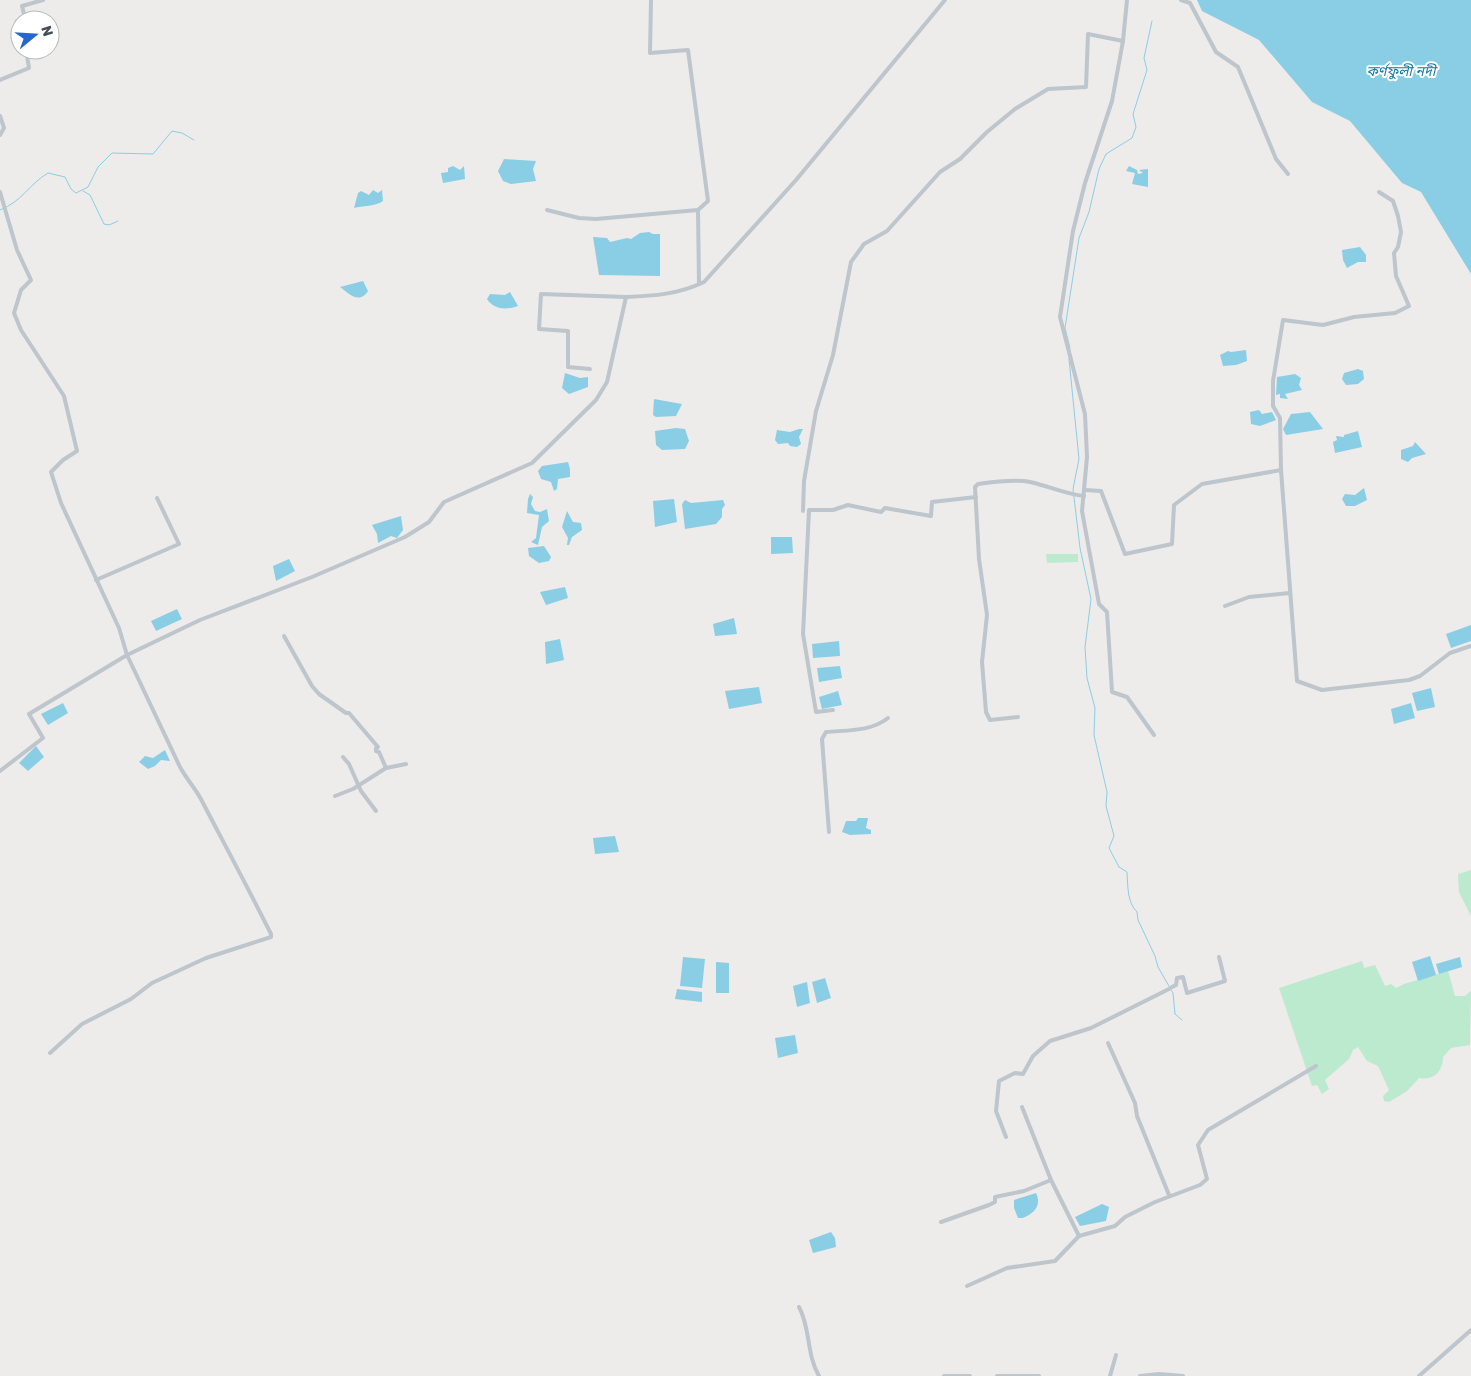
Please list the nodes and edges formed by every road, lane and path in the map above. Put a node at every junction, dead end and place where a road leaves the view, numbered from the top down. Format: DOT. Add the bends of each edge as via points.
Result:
graph roads {
  1 [pos="44,0"];
  2 [pos="651,0"];
  3 [pos="945,0"];
  4 [pos="1127,0"];
  5 [pos="1182,0"];
  6 [pos="23,10"];
  7 [pos="1123,41"];
  8 [pos="28,60"];
  9 [pos="0,80"];
  10 [pos="0,116"];
  11 [pos="0,135"];
  12 [pos="1288,174"];
  13 [pos="0,192"];
  14 [pos="1379,192"];
  15 [pos="547,210"];
  16 [pos="698,210"];
  17 [pos="699,284"];
  18 [pos="626,297"];
  19 [pos="590,369"];
  20 [pos="1281,470"];
  21 [pos="1085,490"];
  22 [pos="1084,496"];
  23 [pos="976,497"];
  24 [pos="157,498"];
  25 [pos="803,511"];
  26 [pos="96,580"];
  27 [pos="1290,593"];
  28 [pos="1225,606"];
  29 [pos="284,636"];
  30 [pos="1471,646"];
  31 [pos="127,655"];
  32 [pos="833,710"];
  33 [pos="1018,717"];
  34 [pos="888,718"];
  35 [pos="1154,735"];
  36 [pos="343,757"];
  37 [pos="406,764"];
  38 [pos="386,768"];
  39 [pos="0,771"];
  40 [pos="359,783"];
  41 [pos="335,796"];
  42 [pos="376,811"];
  43 [pos="829,832"];
  44 [pos="1219,957"];
  45 [pos="1108,1043"];
  46 [pos="50,1053"];
  47 [pos="1316,1066"];
  48 [pos="1022,1107"];
  49 [pos="1006,1137"];
  50 [pos="1050,1180"];
  51 [pos="1169,1195"];
  52 [pos="941,1222"];
  53 [pos="1079,1236"];
  54 [pos="967,1286"];
  55 [pos="799,1307"];
  56 [pos="1471,1330"];
  57 [pos="1116,1355"];
  58 [pos="819,1376"];
  59 [pos="944,1376"];
  60 [pos="970,1376"];
  61 [pos="997,1376"];
  62 [pos="1039,1376"];
  63 [pos="1110,1376"];
  64 [pos="1140,1376"];
  65 [pos="1183,1376"];
  66 [pos="1419,1376"];
  1 -- 6 [label="street" via="22,6"];
  2 -- 16 [label="street" via="650,53 688,50 708,201"];
  3 -- 17 [label="street" via="796,180"];
  4 -- 7 [label="street"];
  5 -- 12 [label="street" via="1190,2 1216,52 1238,67 1276,159"];
  7 -- 21 [label="street" via="1112,100 1073,231 1060,317 1085,414"];
  7 -- 25 [label="street" via="1088,34 1086,87 1048,89 1015,110 960,159 940,172 887,231 864,244 851,262 833,355 816,411 804,481"];
  8 -- 9 [label="street" via="29,68"];
  10 -- 11 [label="street" via="4,128"];
  13 -- 26 [label="street" via="17,250 31,280 21,290 14,313 21,330 64,396 77,451 50,474"];
  14 -- 20 [label="street" via="1393,201 1398,216 1401,232 1394,253 1396,276 1409,306 1389,314 1354,317 1322,325 1283,320 1273,381 1273,406 1280,418"];
  15 -- 16 [label="street" via="596,219"];
  16 -- 17 [label="street"];
  17 -- 18 [label="street" via="685,292"];
  18 -- 19 [label="street" via="541,294 539,329 568,331 568,367"];
  18 -- 31 [label="street" via="607,382 596,400 532,464 444,502 429,522 406,537 200,620"];
  20 -- 21 [label="street" via="1202,484 1174,505 1172,544 1125,554 1101,491"];
  20 -- 27 [label="street"];
  21 -- 22 [label="street"];
  22 -- 23 [label="street" via="1069,495 1028,481 978,484"];
  22 -- 35 [label="street" via="1082,511 1099,604 1107,612 1112,692 1127,697"];
  23 -- 32 [label="street" via="932,502 931,516 884,508 881,512 848,505 833,510 809,510 803,634 816,712"];
  23 -- 33 [label="street" via="979,559 987,615 982,662 986,712 990,720"];
  24 -- 26 [label="street" via="179,544"];
  26 -- 31 [label="street" via="119,628"];
  27 -- 28 [label="street" via="1249,596"];
  27 -- 30 [label="street" via="1298,681 1322,690 1409,680 1420,676 1450,654"];
  29 -- 38 [label="street" via="312,686 349,713 377,748"];
  31 -- 39 [label="street" via="29,714 43,738"];
  31 -- 46 [label="street" via="182,772 199,795 234,859 271,937 206,958 152,983 131,999 82,1024"];
  34 -- 43 [label="street" via="879,726 866,729 826,732 822,739"];
  36 -- 40 [label="street"];
  37 -- 38 [label="street"];
  38 -- 40 [label="street"];
  40 -- 41 [label="street"];
  40 -- 42 [label="street"];
  44 -- 49 [label="street" via="1225,981 1187,993 1183,977 1177,978 1176,985 1171,988 1091,1028 1050,1041 1034,1056 1023,1074 1015,1073 999,1081 996,1111"];
  45 -- 51 [label="street" via="1135,1103 1137,1116"];
  47 -- 51 [label="street" via="1208,1130 1198,1145 1207,1180"];
  48 -- 50 [label="street"];
  50 -- 52 [label="street" via="1024,1192 995,1197 995,1202 989,1205"];
  50 -- 53 [label="street"];
  51 -- 53 [label="street" via="1125,1217 1115,1226"];
  53 -- 54 [label="street" via="1055,1261 1007,1268"];
  55 -- 58 [label="street" via="809,1335 810,1359"];
  56 -- 66 [label="street"];
  57 -- 63 [label="street"];
  59 -- 60 [label="street"];
  61 -- 62 [label="street"];
  64 -- 65 [label="street"];
}
